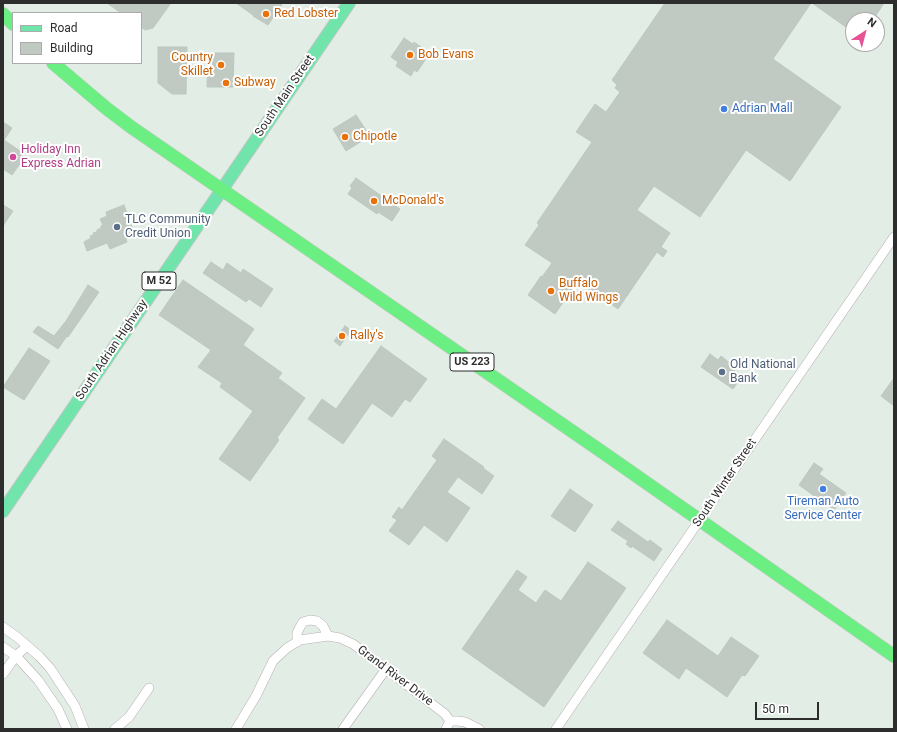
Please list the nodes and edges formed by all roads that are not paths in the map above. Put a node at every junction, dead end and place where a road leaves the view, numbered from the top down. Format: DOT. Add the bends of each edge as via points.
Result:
graph roads {
  1 [pos="349,3"];
  2 [pos="3,14"];
  3 [pos="12,23"];
  4 [pos="54,64"];
  5 [pos="221,189"];
  6 [pos="894,236"];
  7 [pos="3,511"];
  8 [pos="700,520"];
  9 [pos="3,627"];
  10 [pos="328,636"];
  11 [pos="297,642"];
  12 [pos="27,646"];
  13 [pos="3,647"];
  14 [pos="16,656"];
  15 [pos="894,656"];
  16 [pos="386,669"];
  17 [pos="3,674"];
  18 [pos="149,688"];
  19 [pos="448,725"];
  20 [pos="67,729"];
  21 [pos="84,729"];
  22 [pos="115,729"];
  23 [pos="236,729"];
  24 [pos="343,729"];
  25 [pos="480,729"];
  26 [pos="556,729"];
  1 -- 5 [label="main road, South Main Street"];
  2 -- 3 [label="highway"];
  4 -- 5 [label="highway, US 223" via="121,120"];
  5 -- 7 [label="main road, South Adrian Highway / M 52"];
  5 -- 8 [label="highway, US 223"];
  6 -- 8 [label="street, South Winter Street"];
  8 -- 15 [label="highway, US 223"];
  8 -- 26 [label="street, South Winter Street"];
  9 -- 12 [label="street"];
  10 -- 11 [label="street, Grand River Drive"];
  10 -- 11 [label="street" via="317,620 310,620 303,622 300,627"];
  10 -- 16 [label="street, Grand River Drive" via="353,644"];
  11 -- 23 [label="street, Grand River Drive" via="273,661"];
  12 -- 14 [label="street"];
  12 -- 21 [label="street" via="50,668 74,706"];
  13 -- 14 [label="street"];
  14 -- 17 [label="street"];
  14 -- 20 [label="street" via="38,680 58,709"];
  16 -- 19 [label="street, Grand River Drive" via="445,714"];
  16 -- 24 [label="street"];
  18 -- 22 [label="street" via="129,717"];
  19 -- 25 [label="street" via="457,721 465,722"];
}
